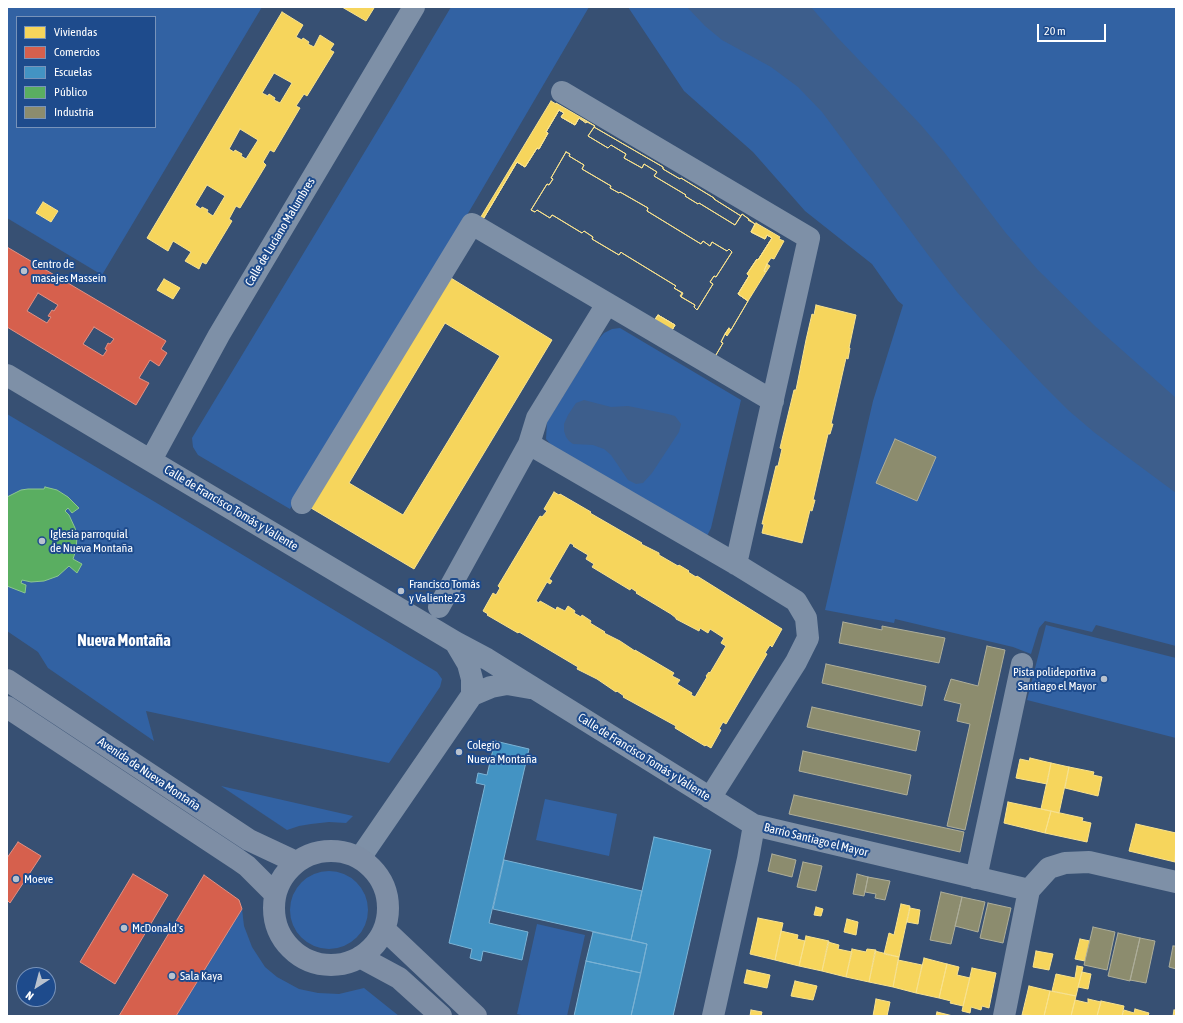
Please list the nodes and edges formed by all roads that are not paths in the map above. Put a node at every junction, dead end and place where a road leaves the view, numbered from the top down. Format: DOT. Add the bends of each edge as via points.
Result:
graph roads {
  1 [pos="414,7"];
  2 [pos="562,92"];
  3 [pos="607,304"];
  4 [pos="7,375"];
  5 [pos="773,401"];
  6 [pos="529,444"];
  7 [pos="151,460"];
  8 [pos="302,504"];
  9 [pos="736,564"];
  10 [pos="439,607"];
  11 [pos="455,642"];
  12 [pos="1022,664"];
  13 [pos="7,680"];
  14 [pos="535,689"];
  15 [pos="472,695"];
  16 [pos="7,707"];
  17 [pos="710,798"];
  18 [pos="754,825"];
  19 [pos="360,858"];
  20 [pos="296,862"];
  21 [pos="976,878"];
  22 [pos="1176,882"];
  23 [pos="1029,890"];
  24 [pos="275,894"];
  25 [pos="384,929"];
  26 [pos="360,957"];
  27 [pos="441,1016"];
  28 [pos="476,1016"];
  29 [pos="713,1016"];
  30 [pos="1004,1016"];
  1 -- 7 [label="street, Calle de Luciano Malumbres" via="219,335"];
  2 -- 5 [label="street" via="809,238"];
  3 -- 5 [label="street"];
  3 -- 6 [label="street" via="537,418"];
  3 -- 8 [label="street" via="472,224"];
  4 -- 7 [label="street, Calle de Francisco Tomás y Valiente"];
  5 -- 9 [label="street"];
  6 -- 9 [label="street"];
  6 -- 10 [label="street"];
  7 -- 11 [label="street, Calle de Francisco Tomás y Valiente"];
  9 -- 17 [label="street" via="796,601 806,618 808,638 796,662"];
  11 -- 14 [label="street, Calle de Francisco Tomás y Valiente" via="487,658"];
  11 -- 15 [label="street, Calle de Francisco Tomás y Valiente" via="468,664 472,679"];
  12 -- 21 [label="street"];
  13 -- 20 [label="main road, Avenida de Nueva Montaña" via="248,840"];
  14 -- 15 [label="street, Calle de Francisco Tomás y Valiente" via="507,684"];
  14 -- 17 [label="street, Calle de Francisco Tomás y Valiente"];
  15 -- 19 [label="street"];
  16 -- 24 [label="main road, Avenida de Nueva Montaña" via="237,859"];
  17 -- 18 [label="street, Calle de Francisco Tomás y Valiente"];
  18 -- 21 [label="street, Barrio Santiago el Mayor"];
  18 -- 29 [label="street, Barrio Santiago el Mayor"];
  19 -- 20 [label="main road" via="338,851 316,852"];
  19 -- 25 [label="main road" via="376,872 385,889 388,909"];
  20 -- 24 [label="main road" via="283,876"];
  21 -- 23 [label="street, Barrio Santiago el Mayor"];
  22 -- 23 [label="street" via="1089,862 1065,862 1049,868"];
  23 -- 30 [label="street"];
  24 -- 26 [label="main road" via="274,913 278,931 290,947 305,959 323,965 342,964"];
  25 -- 26 [label="main road" via="375,945"];
  25 -- 28 [label="main road"];
  26 -- 27 [label="main road" via="399,978"];
}
